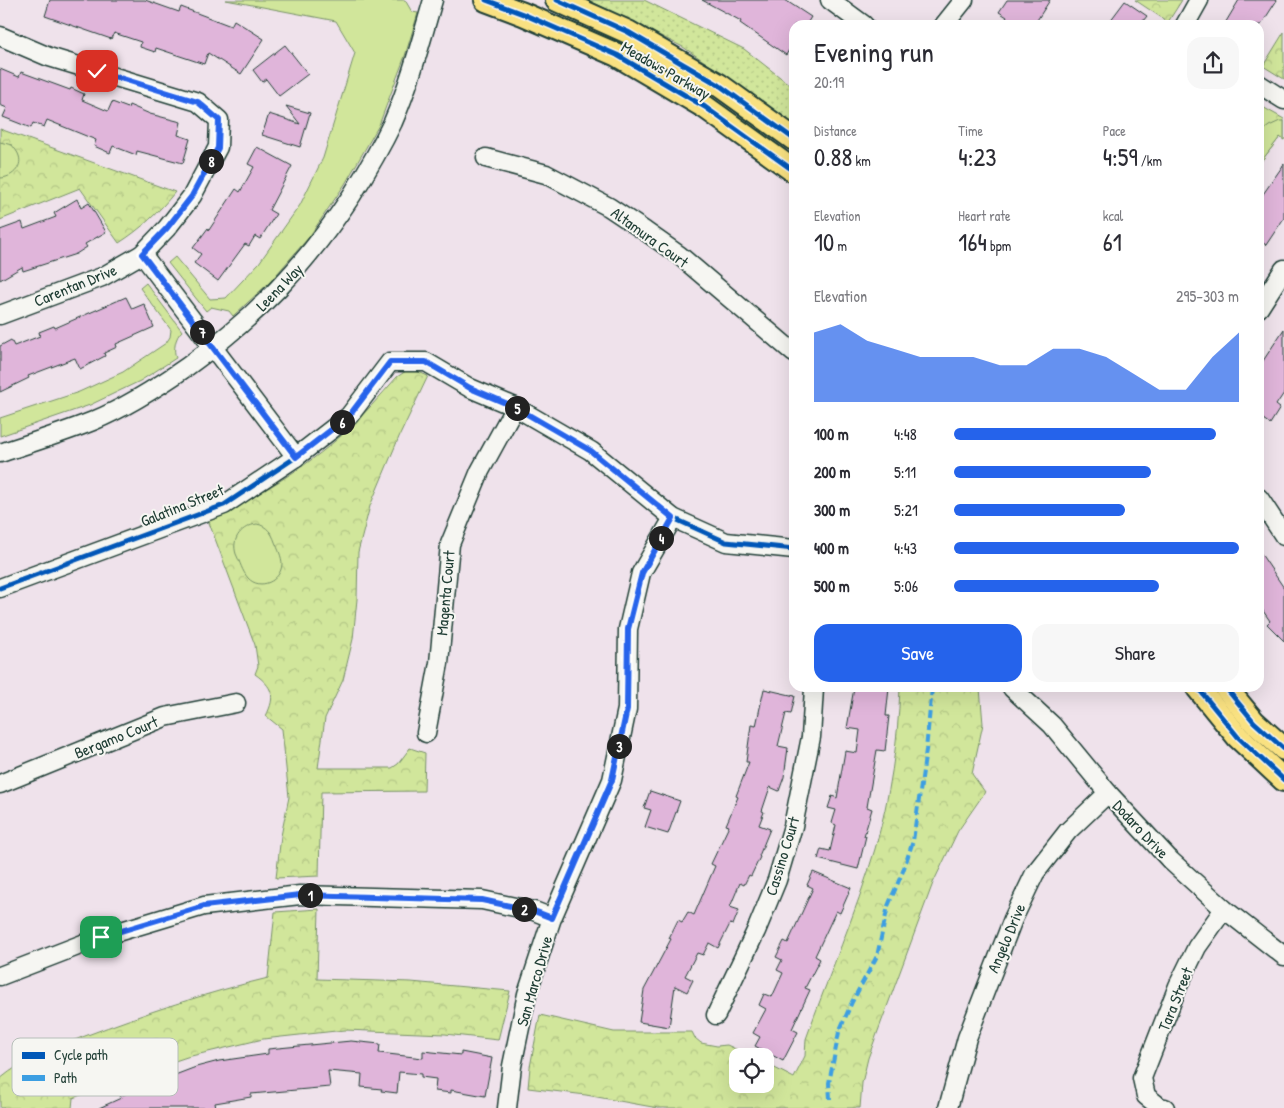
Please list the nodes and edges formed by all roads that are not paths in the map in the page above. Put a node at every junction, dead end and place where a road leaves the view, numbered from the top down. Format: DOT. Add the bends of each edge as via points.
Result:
graph roads {
  1 [pos="434,0"];
  2 [pos="486,0"];
  3 [pos="557,0"];
  4 [pos="830,0"];
  5 [pos="964,0"];
  6 [pos="1199,0"];
  7 [pos="857,20"];
  8 [pos="948,20"];
  9 [pos="1188,20"];
  10 [pos="0,36"];
  11 [pos="1264,87"];
  12 [pos="1284,100"];
  13 [pos="789,135"];
  14 [pos="486,158"];
  15 [pos="789,167"];
  16 [pos="142,254"];
  17 [pos="1284,269"];
  18 [pos="1264,300"];
  19 [pos="0,315"];
  20 [pos="213,348"];
  21 [pos="789,349"];
  22 [pos="515,407"];
  23 [pos="0,454"];
  24 [pos="296,457"];
  25 [pos="1264,506"];
  26 [pos="673,518"];
  27 [pos="1284,536"];
  28 [pos="789,548"];
  29 [pos="0,588"];
  30 [pos="814,692"];
  31 [pos="1016,692"];
  32 [pos="1201,692"];
  33 [pos="1229,692"];
  34 [pos="236,703"];
  35 [pos="426,732"];
  36 [pos="1284,749"];
  37 [pos="1284,780"];
  38 [pos="0,784"];
  39 [pos="1108,793"];
  40 [pos="1224,908"];
  41 [pos="552,918"];
  42 [pos="1284,956"];
  43 [pos="0,976"];
  44 [pos="716,1015"];
  45 [pos="507,1108"];
  46 [pos="948,1108"];
  47 [pos="1164,1108"];
  1 -- 20 [label="street, Leena Way" via="411,77 370,166 330,228 298,268 264,305"];
  2 -- 15 [label="main road, Meadows Parkway" via="616,55 705,106"];
  3 -- 13 [label="main road, Meadows Parkway" via="628,32 719,85"];
  4 -- 7 [label="street"];
  5 -- 8 [label="street"];
  6 -- 9 [label="street"];
  10 -- 16 [label="street, Carentan Drive" via="49,56 198,102 219,120 218,148 192,196"];
  11 -- 12 [label="street"];
  14 -- 21 [label="street, Altamura Court" via="546,174 609,207 679,255"];
  16 -- 19 [label="street, Carentan Drive" via="102,277"];
  16 -- 20 [label="street"];
  17 -- 18 [label="street"];
  20 -- 23 [label="street, Leena Way" via="156,389 94,421"];
  20 -- 24 [label="street"];
  22 -- 24 [label="street, Galatina Street" via="470,388 426,362 390,362 349,416"];
  22 -- 26 [label="street" via="591,451"];
  22 -- 35 [label="street, Magenta Court" via="480,470 450,544 439,663"];
  24 -- 29 [label="street, Galatina Street" via="224,505"];
  25 -- 27 [label="street"];
  26 -- 28 [label="street" via="726,542"];
  26 -- 41 [label="street, San Marco Drive" via="642,573 630,619 627,709 612,780"];
  30 -- 44 [label="street, Cassino Court" via="812,737 793,826 777,880"];
  31 -- 39 [label="street, Dodaro Drive" via="1052,725"];
  32 -- 37 [label="main road" via="1238,737"];
  33 -- 36 [label="main road" via="1254,722"];
  34 -- 38 [label="street, Bergamo Court" via="165,717"];
  39 -- 40 [label="street, Dodaro Drive" via="1171,861"];
  39 -- 46 [label="street, Angelo Drive" via="1068,831 1035,873 1013,919 966,1038"];
  40 -- 42 [label="street, Dodaro Drive"];
  40 -- 47 [label="street, Tara Street" via="1197,947 1178,986 1142,1078 1146,1096"];
  41 -- 43 [label="street" via="482,900 300,895 204,906 101,937"];
  41 -- 45 [label="street, San Marco Drive" via="527,994"];
}
